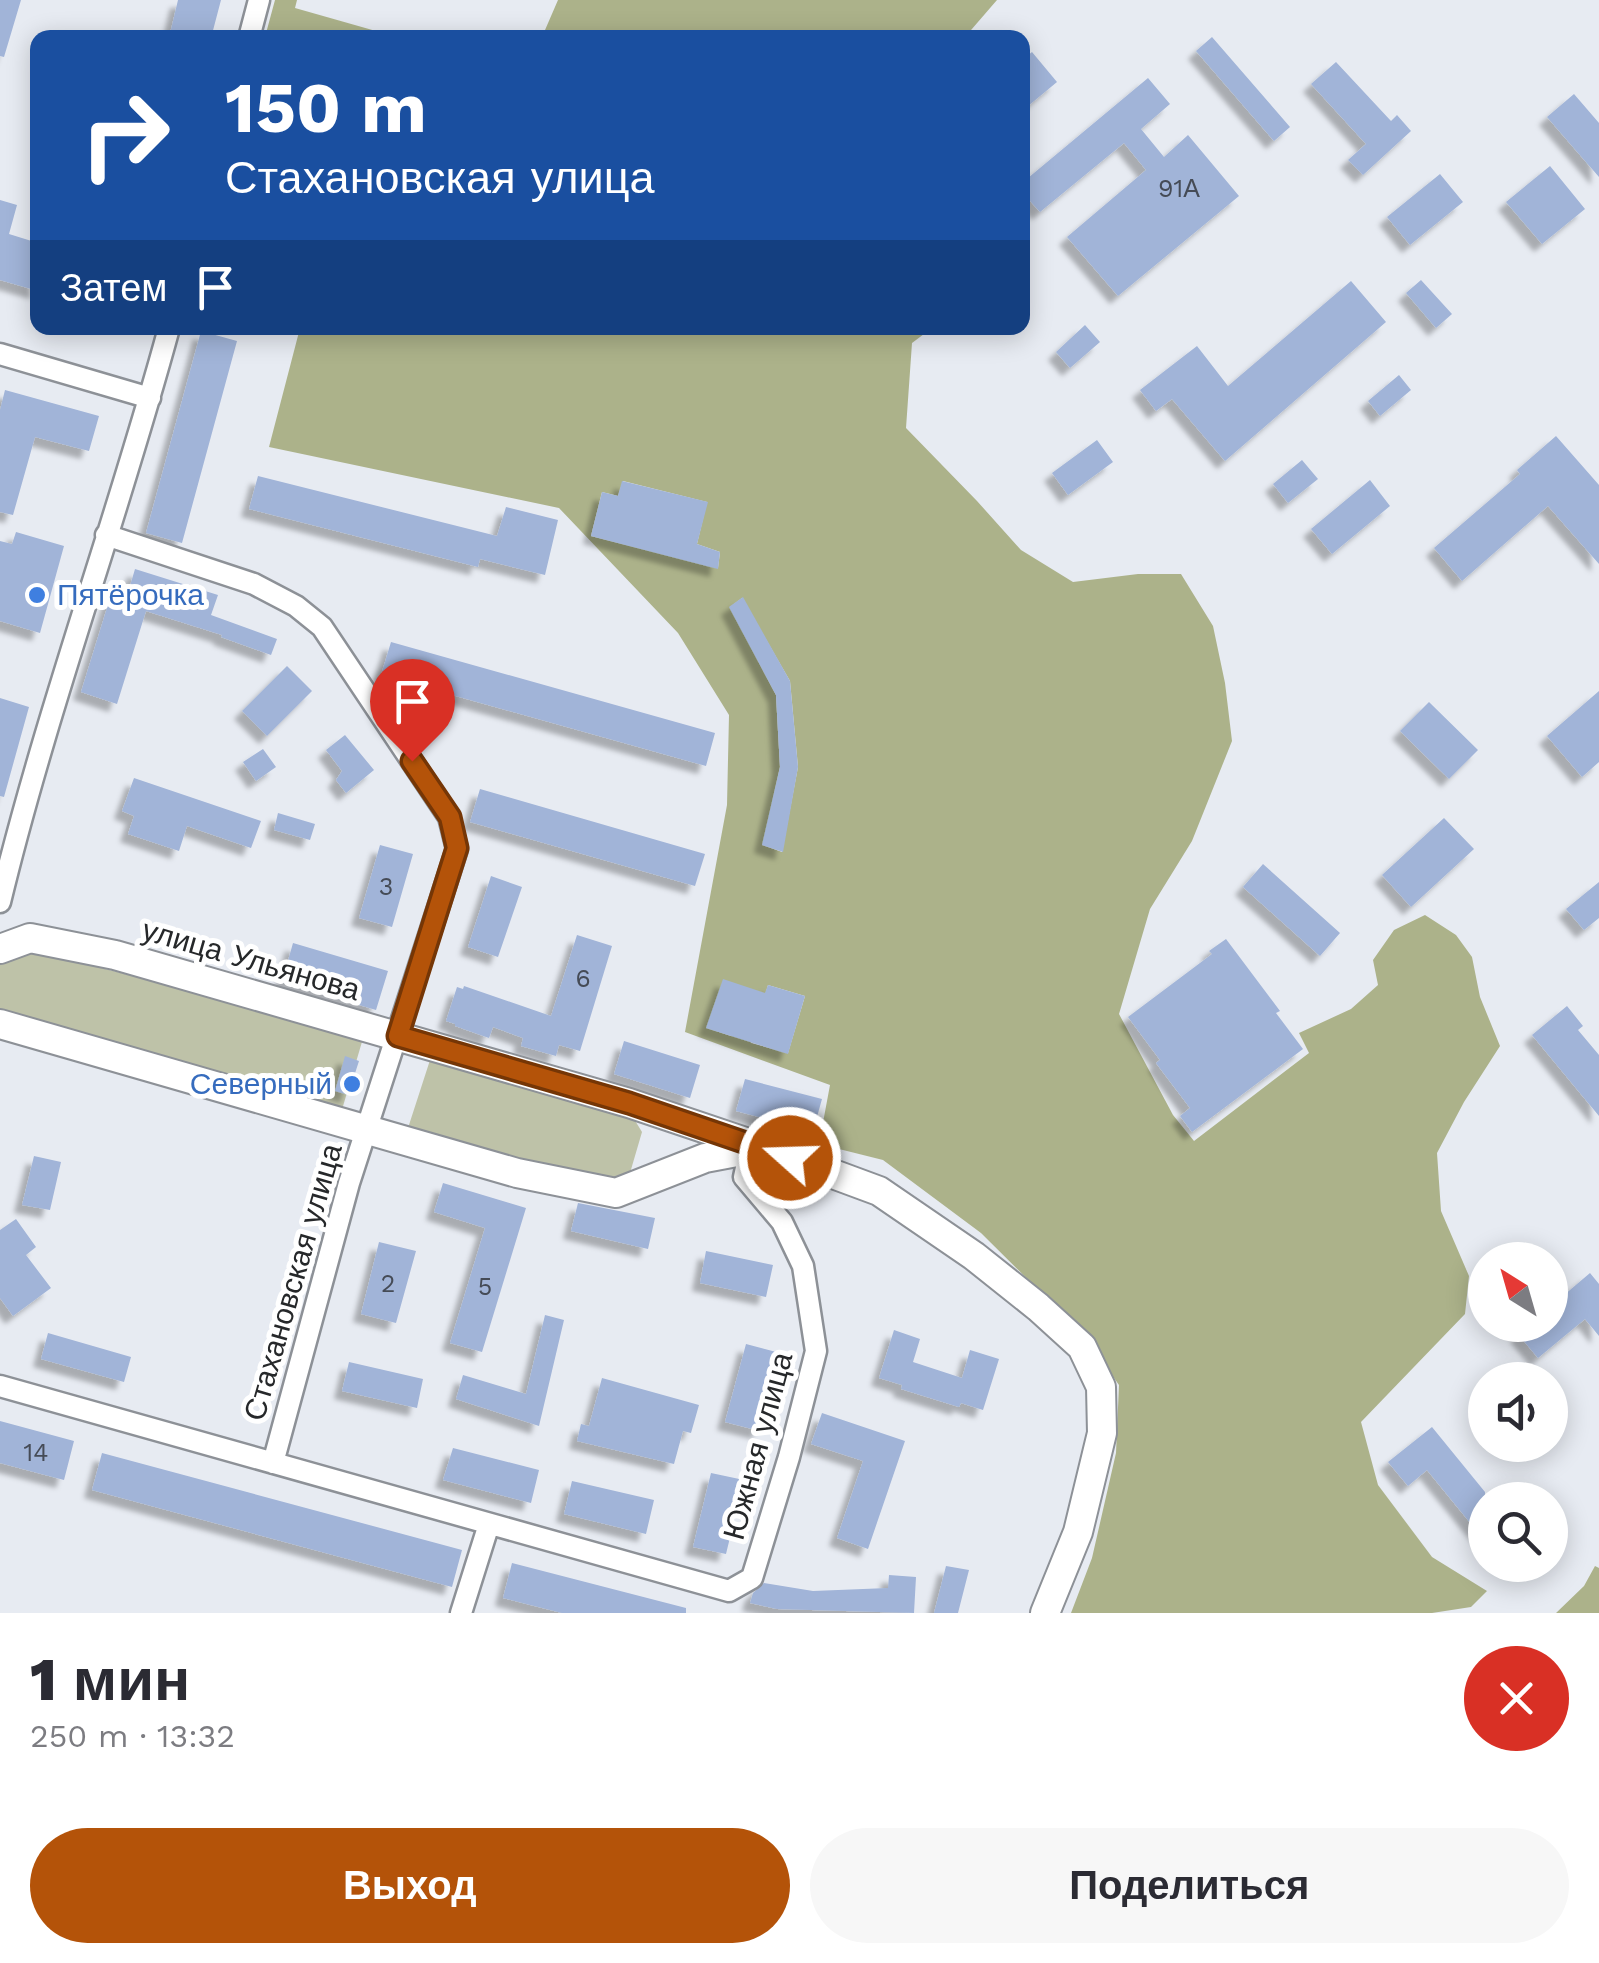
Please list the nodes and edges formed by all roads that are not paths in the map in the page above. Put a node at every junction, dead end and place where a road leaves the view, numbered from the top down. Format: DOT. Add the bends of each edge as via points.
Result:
graph roads {
  1 [pos="259,0"];
  2 [pos="251,30"];
  3 [pos="168,335"];
  4 [pos="0,354"];
  5 [pos="150,398"];
  6 [pos="106,534"];
  7 [pos="0,902"];
  8 [pos="0,949"];
  9 [pos="0,1024"];
  10 [pos="398,1036"];
  11 [pos="368,1130"];
  12 [pos="760,1147"];
  13 [pos="0,1386"];
  14 [pos="273,1463"];
  15 [pos="489,1524"];
  16 [pos="460,1613"];
  17 [pos="1045,1613"];
  1 -- 2 [label="street"];
  3 -- 5 [label="street"];
  4 -- 5 [label="street"];
  5 -- 6 [label="street"];
  6 -- 7 [label="street"];
  6 -- 10 [label="street, Стахановская улица" via="254,584 322,627 450,817 457,848"];
  8 -- 10 [label="street, улица Ульянова" via="30,938 114,955"];
  9 -- 11 [label="street"];
  10 -- 11 [label="street, Стахановская улица"];
  10 -- 12 [label="street, улица Ульянова"];
  11 -- 12 [label="street" via="517,1173 616,1192 705,1158"];
  11 -- 14 [label="street, Стахановская улица"];
  12 -- 15 [label="street, Южная улица" via="744,1178 782,1222 803,1266 816,1351 752,1578 729,1591"];
  12 -- 17 [label="street, улица Ульянова" via="879,1191 974,1256 1082,1348 1101,1387 1102,1433 1078,1532"];
  13 -- 14 [label="street"];
  14 -- 15 [label="street"];
  15 -- 16 [label="street"];
}
